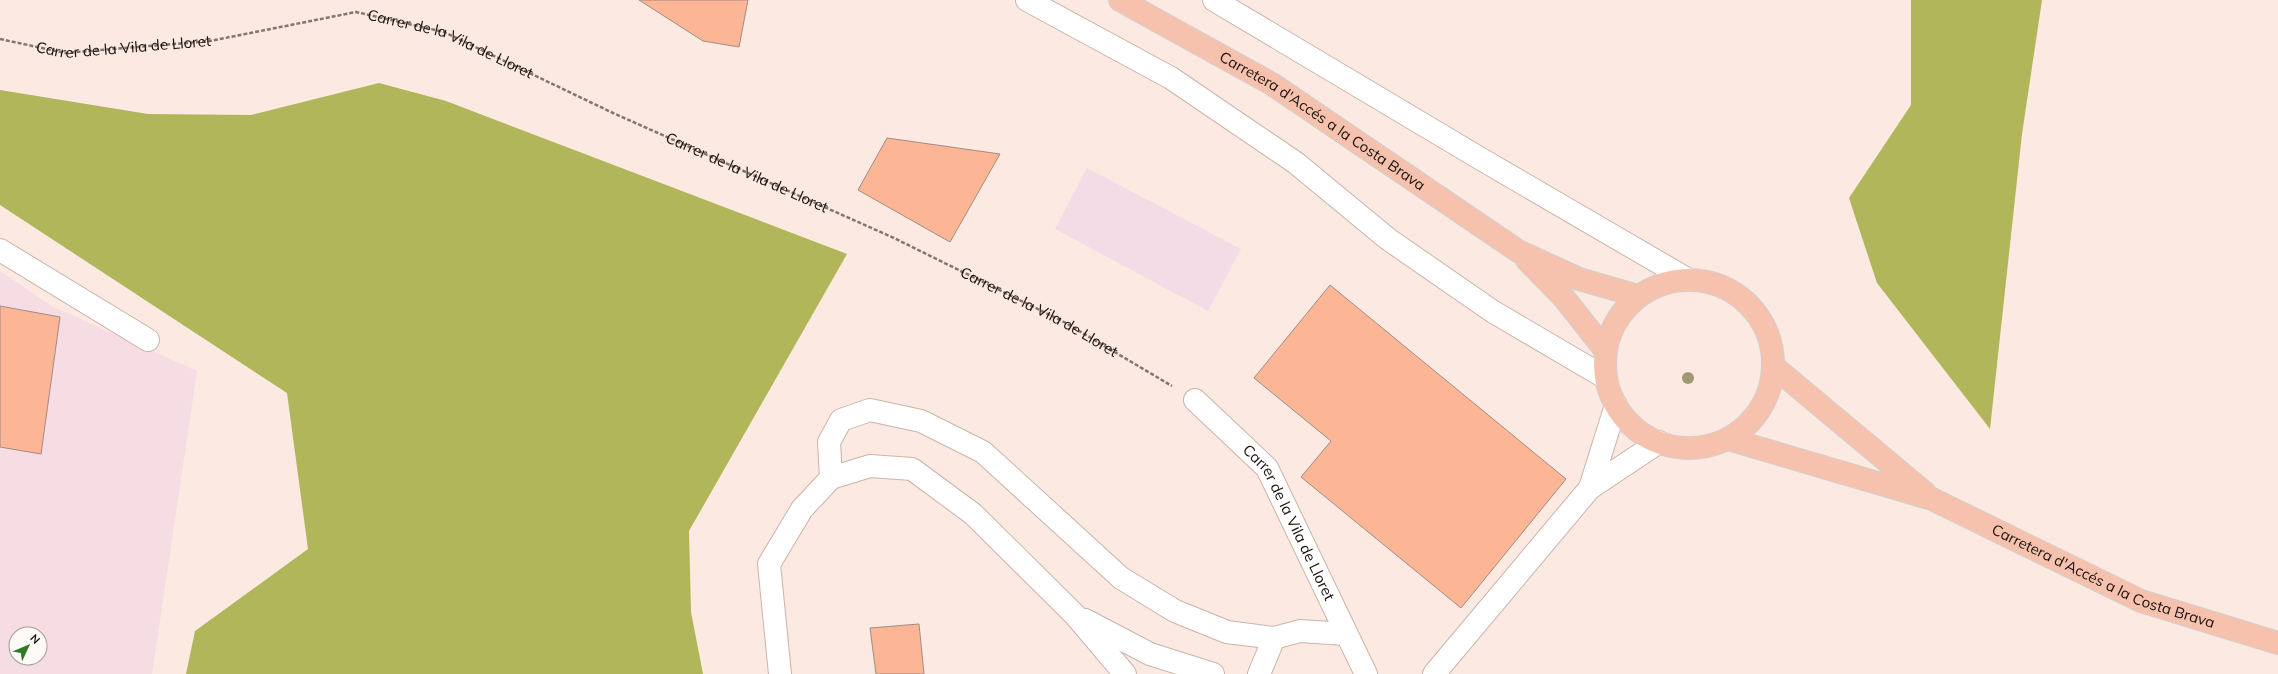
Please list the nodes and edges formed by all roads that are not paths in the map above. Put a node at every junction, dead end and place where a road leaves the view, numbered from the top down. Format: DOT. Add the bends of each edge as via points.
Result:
graph roads {
  1 [pos="1027,0"];
  2 [pos="1120,0"];
  3 [pos="1214,0"];
  4 [pos="0,250"];
  5 [pos="1518,251"];
  6 [pos="1687,279"];
  7 [pos="1638,296"];
  8 [pos="148,340"];
  9 [pos="1606,351"];
  10 [pos="1773,366"];
  11 [pos="1606,378"];
  12 [pos="1195,400"];
  13 [pos="1616,405"];
  14 [pos="1728,439"];
  15 [pos="1659,442"];
  16 [pos="831,478"];
  17 [pos="1590,488"];
  18 [pos="1932,499"];
  19 [pos="1075,615"];
  20 [pos="1346,634"];
  21 [pos="1274,638"];
  22 [pos="2278,643"];
  23 [pos="780,674"];
  24 [pos="1125,674"];
  25 [pos="1213,674"];
  26 [pos="1260,674"];
  27 [pos="1366,674"];
  28 [pos="1434,674"];
  1 -- 11 [label="street" via="1171,78 1296,163 1388,239 1479,302"];
  2 -- 5 [label="main road, Carretera d'Accés a la Costa Brava" via="1272,84"];
  3 -- 6 [label="street"];
  4 -- 8 [label="street"];
  5 -- 7 [label="main road, Carretera d'Accés a la Costa Brava" via="1579,279"];
  5 -- 9 [label="main road, Carretera d'Accés a la Costa Brava" via="1564,298"];
  6 -- 7 [label="main road" via="1661,284"];
  6 -- 10 [label="main road" via="1720,285 1749,304 1768,332"];
  7 -- 9 [label="main road" via="1616,320"];
  9 -- 11 [label="main road"];
  10 -- 14 [label="main road" via="1771,386 1764,404 1752,420"];
  10 -- 18 [label="main road, Carretera d'Accés a la Costa Brava"];
  11 -- 13 [label="main road"];
  12 -- 20 [label="street, Carrer de la Vila de Lloret" via="1266,468"];
  13 -- 15 [label="main road" via="1634,427"];
  13 -- 17 [label="street"];
  14 -- 15 [label="main road" via="1690,448"];
  14 -- 18 [label="main road, Carretera d'Accés a la Costa Brava"];
  15 -- 17 [label="street"];
  16 -- 19 [label="street" via="870,466 912,469 973,514"];
  16 -- 21 [label="street" via="829,442 842,420 870,410 921,421 983,452 1121,578 1175,611 1228,632"];
  16 -- 23 [label="street" via="802,509 769,564"];
  17 -- 28 [label="street"];
  18 -- 22 [label="main road, Carretera d'Accés a la Costa Brava" via="2141,601"];
  19 -- 24 [label="street"];
  19 -- 25 [label="street" via="1150,654"];
  20 -- 21 [label="street" via="1300,631"];
  20 -- 27 [label="street, Carrer de la Vila de Lloret"];
  21 -- 26 [label="street"];
}
